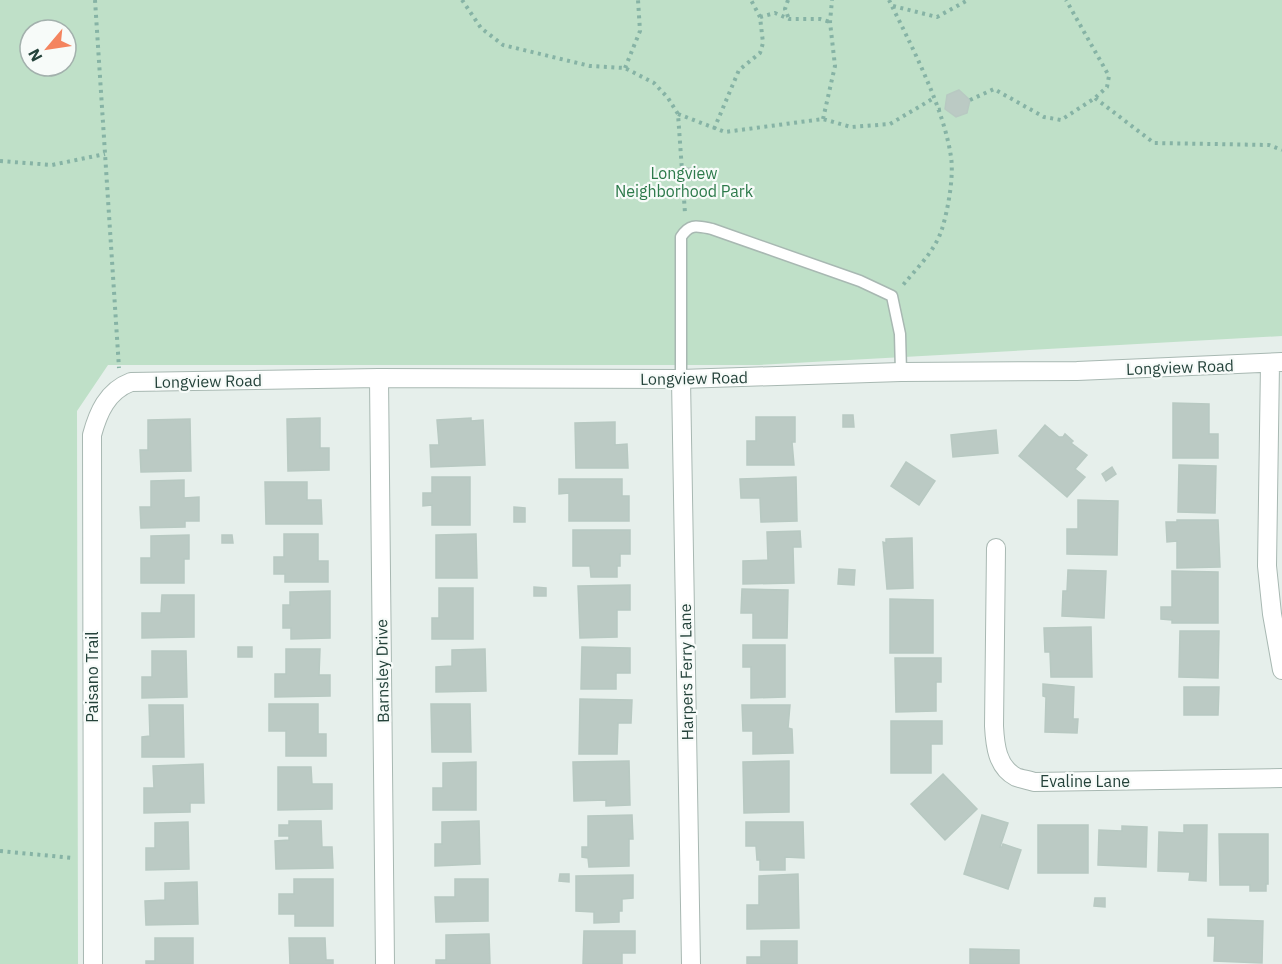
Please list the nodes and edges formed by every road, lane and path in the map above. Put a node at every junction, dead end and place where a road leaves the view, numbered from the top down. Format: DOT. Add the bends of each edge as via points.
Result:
graph roads {
  1 [pos="94,0"];
  2 [pos="462,0"];
  3 [pos="638,0"];
  4 [pos="751,0"];
  5 [pos="788,0"];
  6 [pos="832,0"];
  7 [pos="889,0"];
  8 [pos="968,0"];
  9 [pos="1066,0"];
  10 [pos="892,6"];
  11 [pos="760,17"];
  12 [pos="789,19"];
  13 [pos="830,22"];
  14 [pos="625,68"];
  15 [pos="934,98"];
  16 [pos="1095,98"];
  17 [pos="970,100"];
  18 [pos="945,109"];
  19 [pos="938,110"];
  20 [pos="678,114"];
  21 [pos="823,119"];
  22 [pos="714,129"];
  23 [pos="1282,150"];
  24 [pos="105,154"];
  25 [pos="0,160"];
  26 [pos="686,229"];
  27 [pos="892,296"];
  28 [pos="1276,363"];
  29 [pos="901,372"];
  30 [pos="379,378"];
  31 [pos="681,379"];
  32 [pos="116,391"];
  33 [pos="996,548"];
  34 [pos="1282,670"];
  35 [pos="1282,778"];
  36 [pos="0,851"];
  37 [pos="92,860"];
  38 [pos="93,964"];
  39 [pos="385,964"];
  40 [pos="691,964"];
  1 -- 24 [label="path"];
  2 -- 14 [label="path" via="481,28 503,45 590,66"];
  3 -- 14 [label="path" via="639,31"];
  4 -- 11 [label="path"];
  5 -- 12 [label="path" via="785,9"];
  6 -- 13 [label="path"];
  7 -- 10 [label="path"];
  8 -- 10 [label="path" via="937,17"];
  9 -- 16 [label="path" via="1109,76 1107,87"];
  10 -- 15 [label="path"];
  11 -- 12 [label="path" via="775,13"];
  11 -- 22 [label="path" via="760,53 739,70"];
  12 -- 13 [label="path"];
  13 -- 21 [label="path" via="835,66"];
  14 -- 20 [label="path" via="654,82"];
  15 -- 19 [label="path"];
  15 -- 21 [label="path" via="890,124 851,127"];
  16 -- 17 [label="path" via="1061,120 1044,117 994,89"];
  16 -- 23 [label="path" via="1154,143 1269,145"];
  18 -- 19 [label="path"];
  19 -- 27 [label="path" via="951,158 942,230 929,255"];
  20 -- 22 [label="path"];
  20 -- 26 [label="path"];
  21 -- 22 [label="path" via="725,132"];
  24 -- 25 [label="path" via="52,165"];
  24 -- 32 [label="path"];
  26 -- 27 [label="lane" via="712,229"];
  26 -- 31 [label="lane" via="681,237"];
  27 -- 29 [label="lane" via="900,334"];
  28 -- 29 [label="street, Longview Road" via="1077,371"];
  28 -- 34 [label="street" via="1267,566"];
  29 -- 31 [label="street, Longview Road"];
  30 -- 31 [label="street, Longview Road"];
  30 -- 32 [label="street, Longview Road" via="131,382"];
  30 -- 39 [label="street, Barnsley Drive"];
  31 -- 40 [label="street, Harpers Ferry Lane"];
  32 -- 37 [label="street, Paisano Trail" via="98,414 92,435"];
  33 -- 35 [label="street, Evaline Lane" via="995,749 1016,777 1034,782"];
  36 -- 37 [label="path"];
  37 -- 38 [label="street, Paisano Trail"];
}
